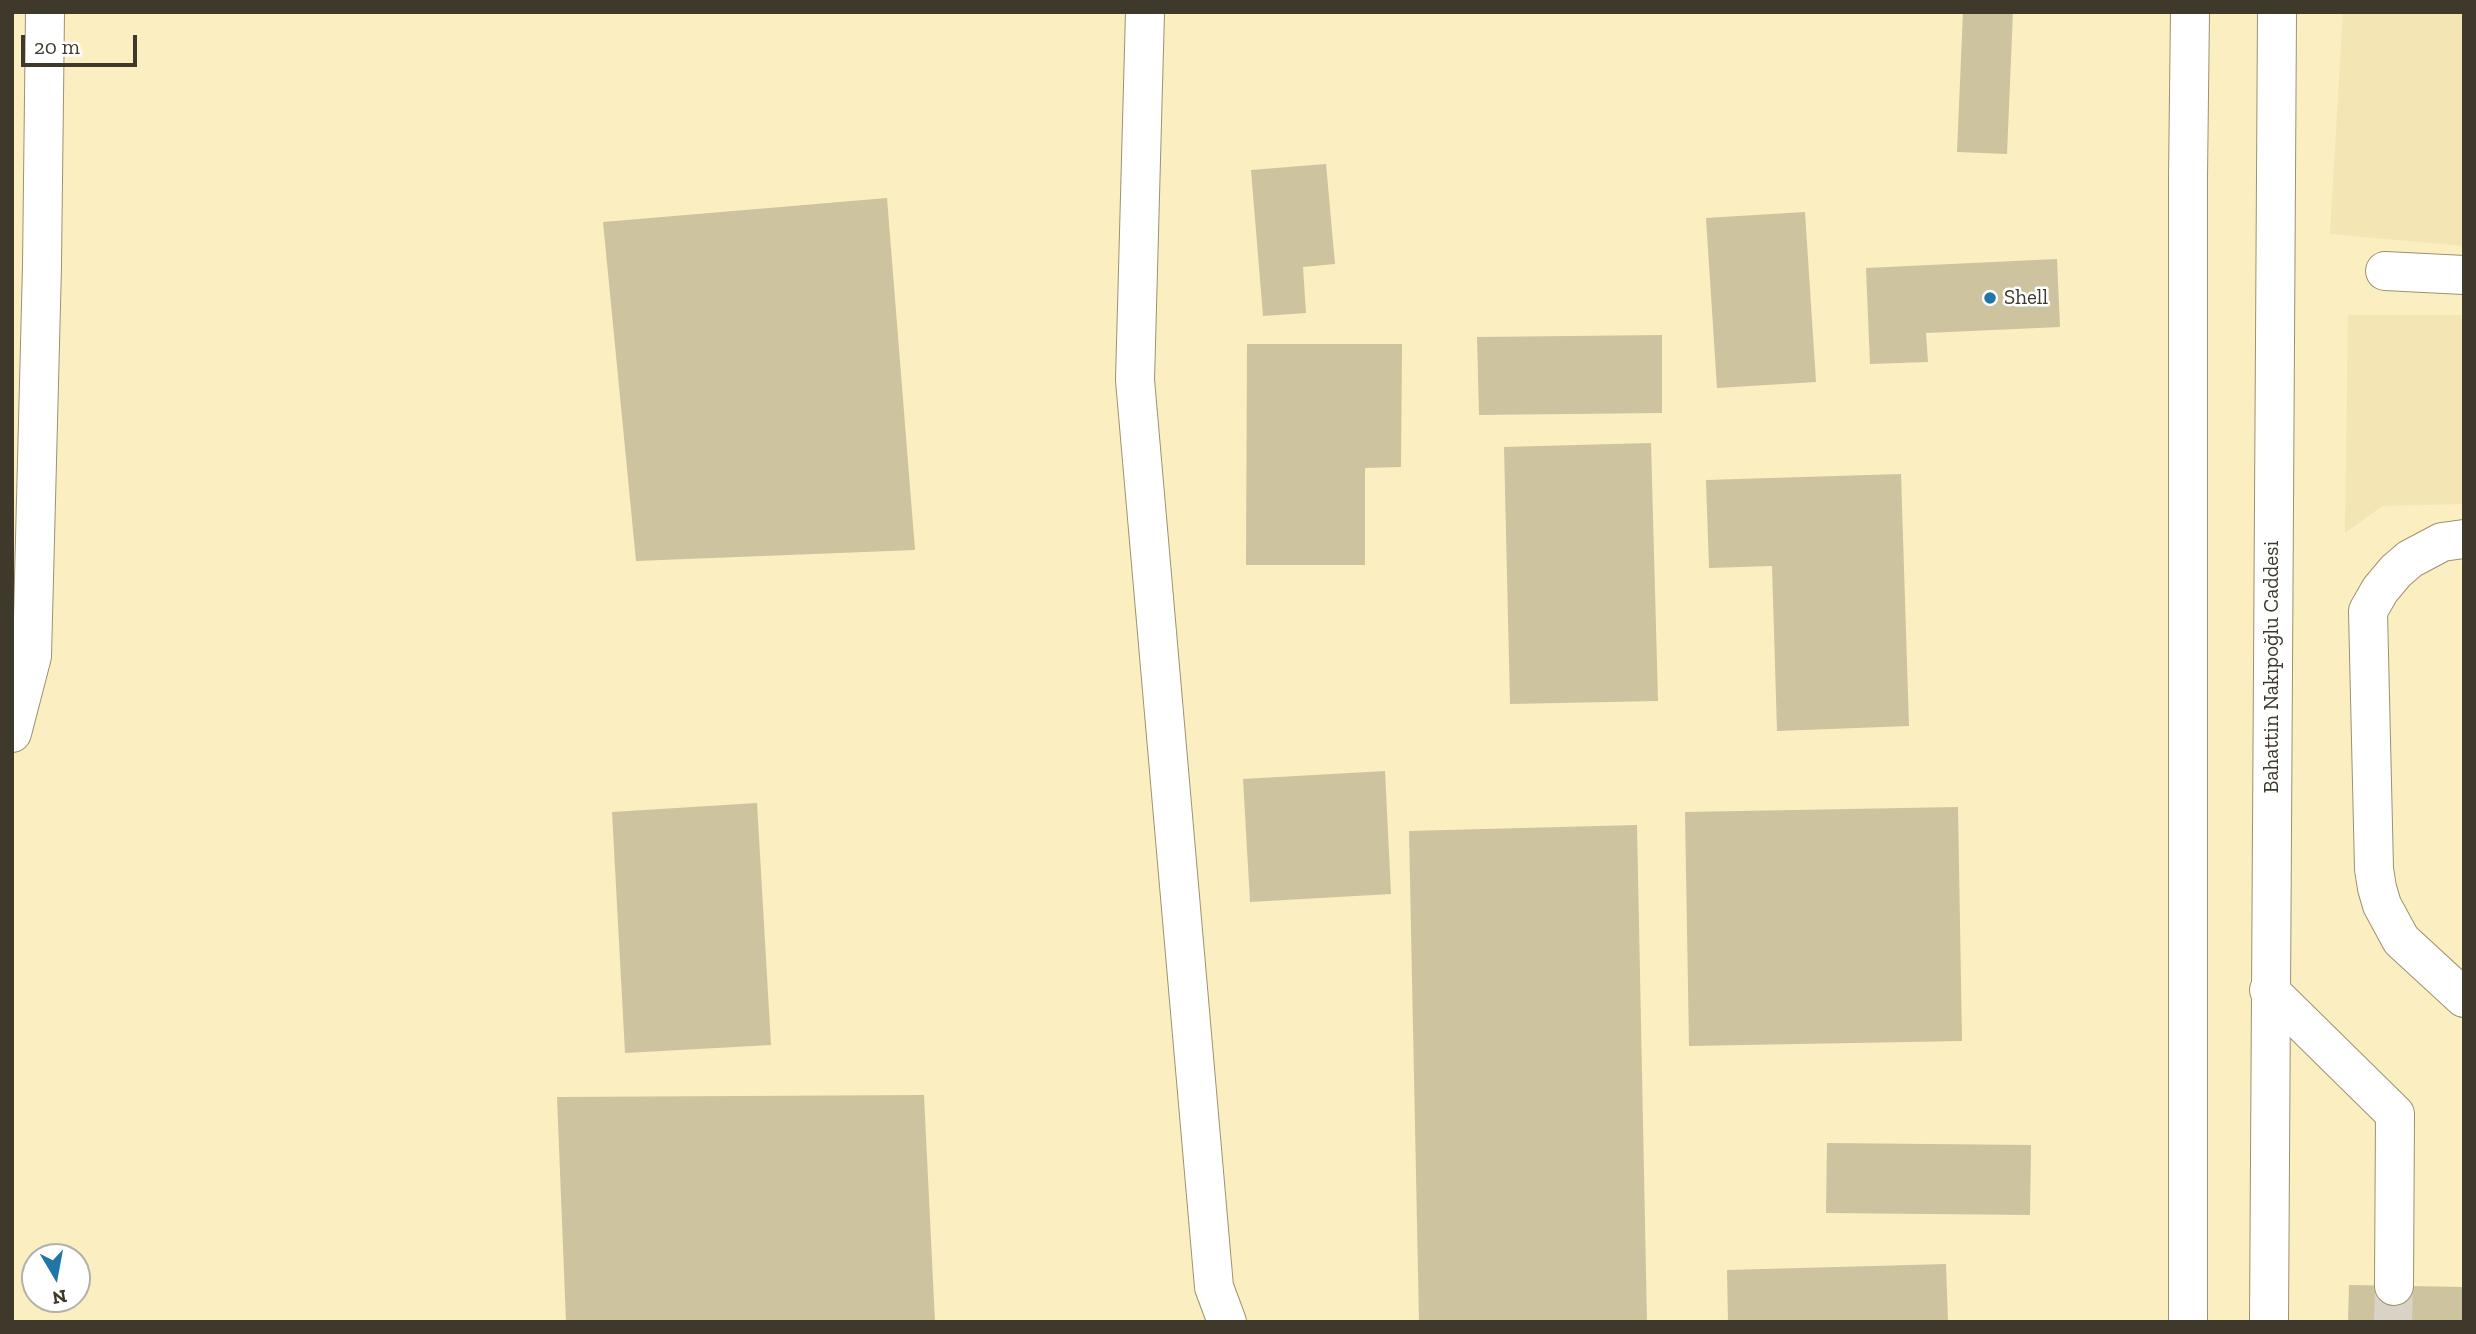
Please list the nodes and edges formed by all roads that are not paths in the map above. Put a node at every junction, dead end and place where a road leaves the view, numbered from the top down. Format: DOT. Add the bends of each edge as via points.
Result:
graph roads {
  1 [pos="46,12"];
  2 [pos="1144,12"];
  3 [pos="2190,12"];
  4 [pos="2279,18"];
  5 [pos="2385,271"];
  6 [pos="2464,275"];
  7 [pos="26,393"];
  8 [pos="2464,539"];
  9 [pos="12,733"];
  10 [pos="2269,990"];
  11 [pos="2464,998"];
  12 [pos="2394,1286"];
  13 [pos="1227,1322"];
  14 [pos="2188,1322"];
  15 [pos="2269,1322"];
  1 -- 7 [label="main road"];
  2 -- 13 [label="main road" via="1135,380 1214,1287"];
  3 -- 14 [label="main road"];
  4 -- 10 [label="main road, Bahattin Nakıpoğlu Caddesi"];
  5 -- 6 [label="main road"];
  7 -- 9 [label="main road" via="33,656"];
  8 -- 11 [label="main road" via="2442,542 2410,559 2380,590 2368,611 2377,888 2401,940"];
  10 -- 12 [label="main road" via="2395,1114"];
  10 -- 15 [label="main road, Bahattin Nakıpoğlu Caddesi"];
}
